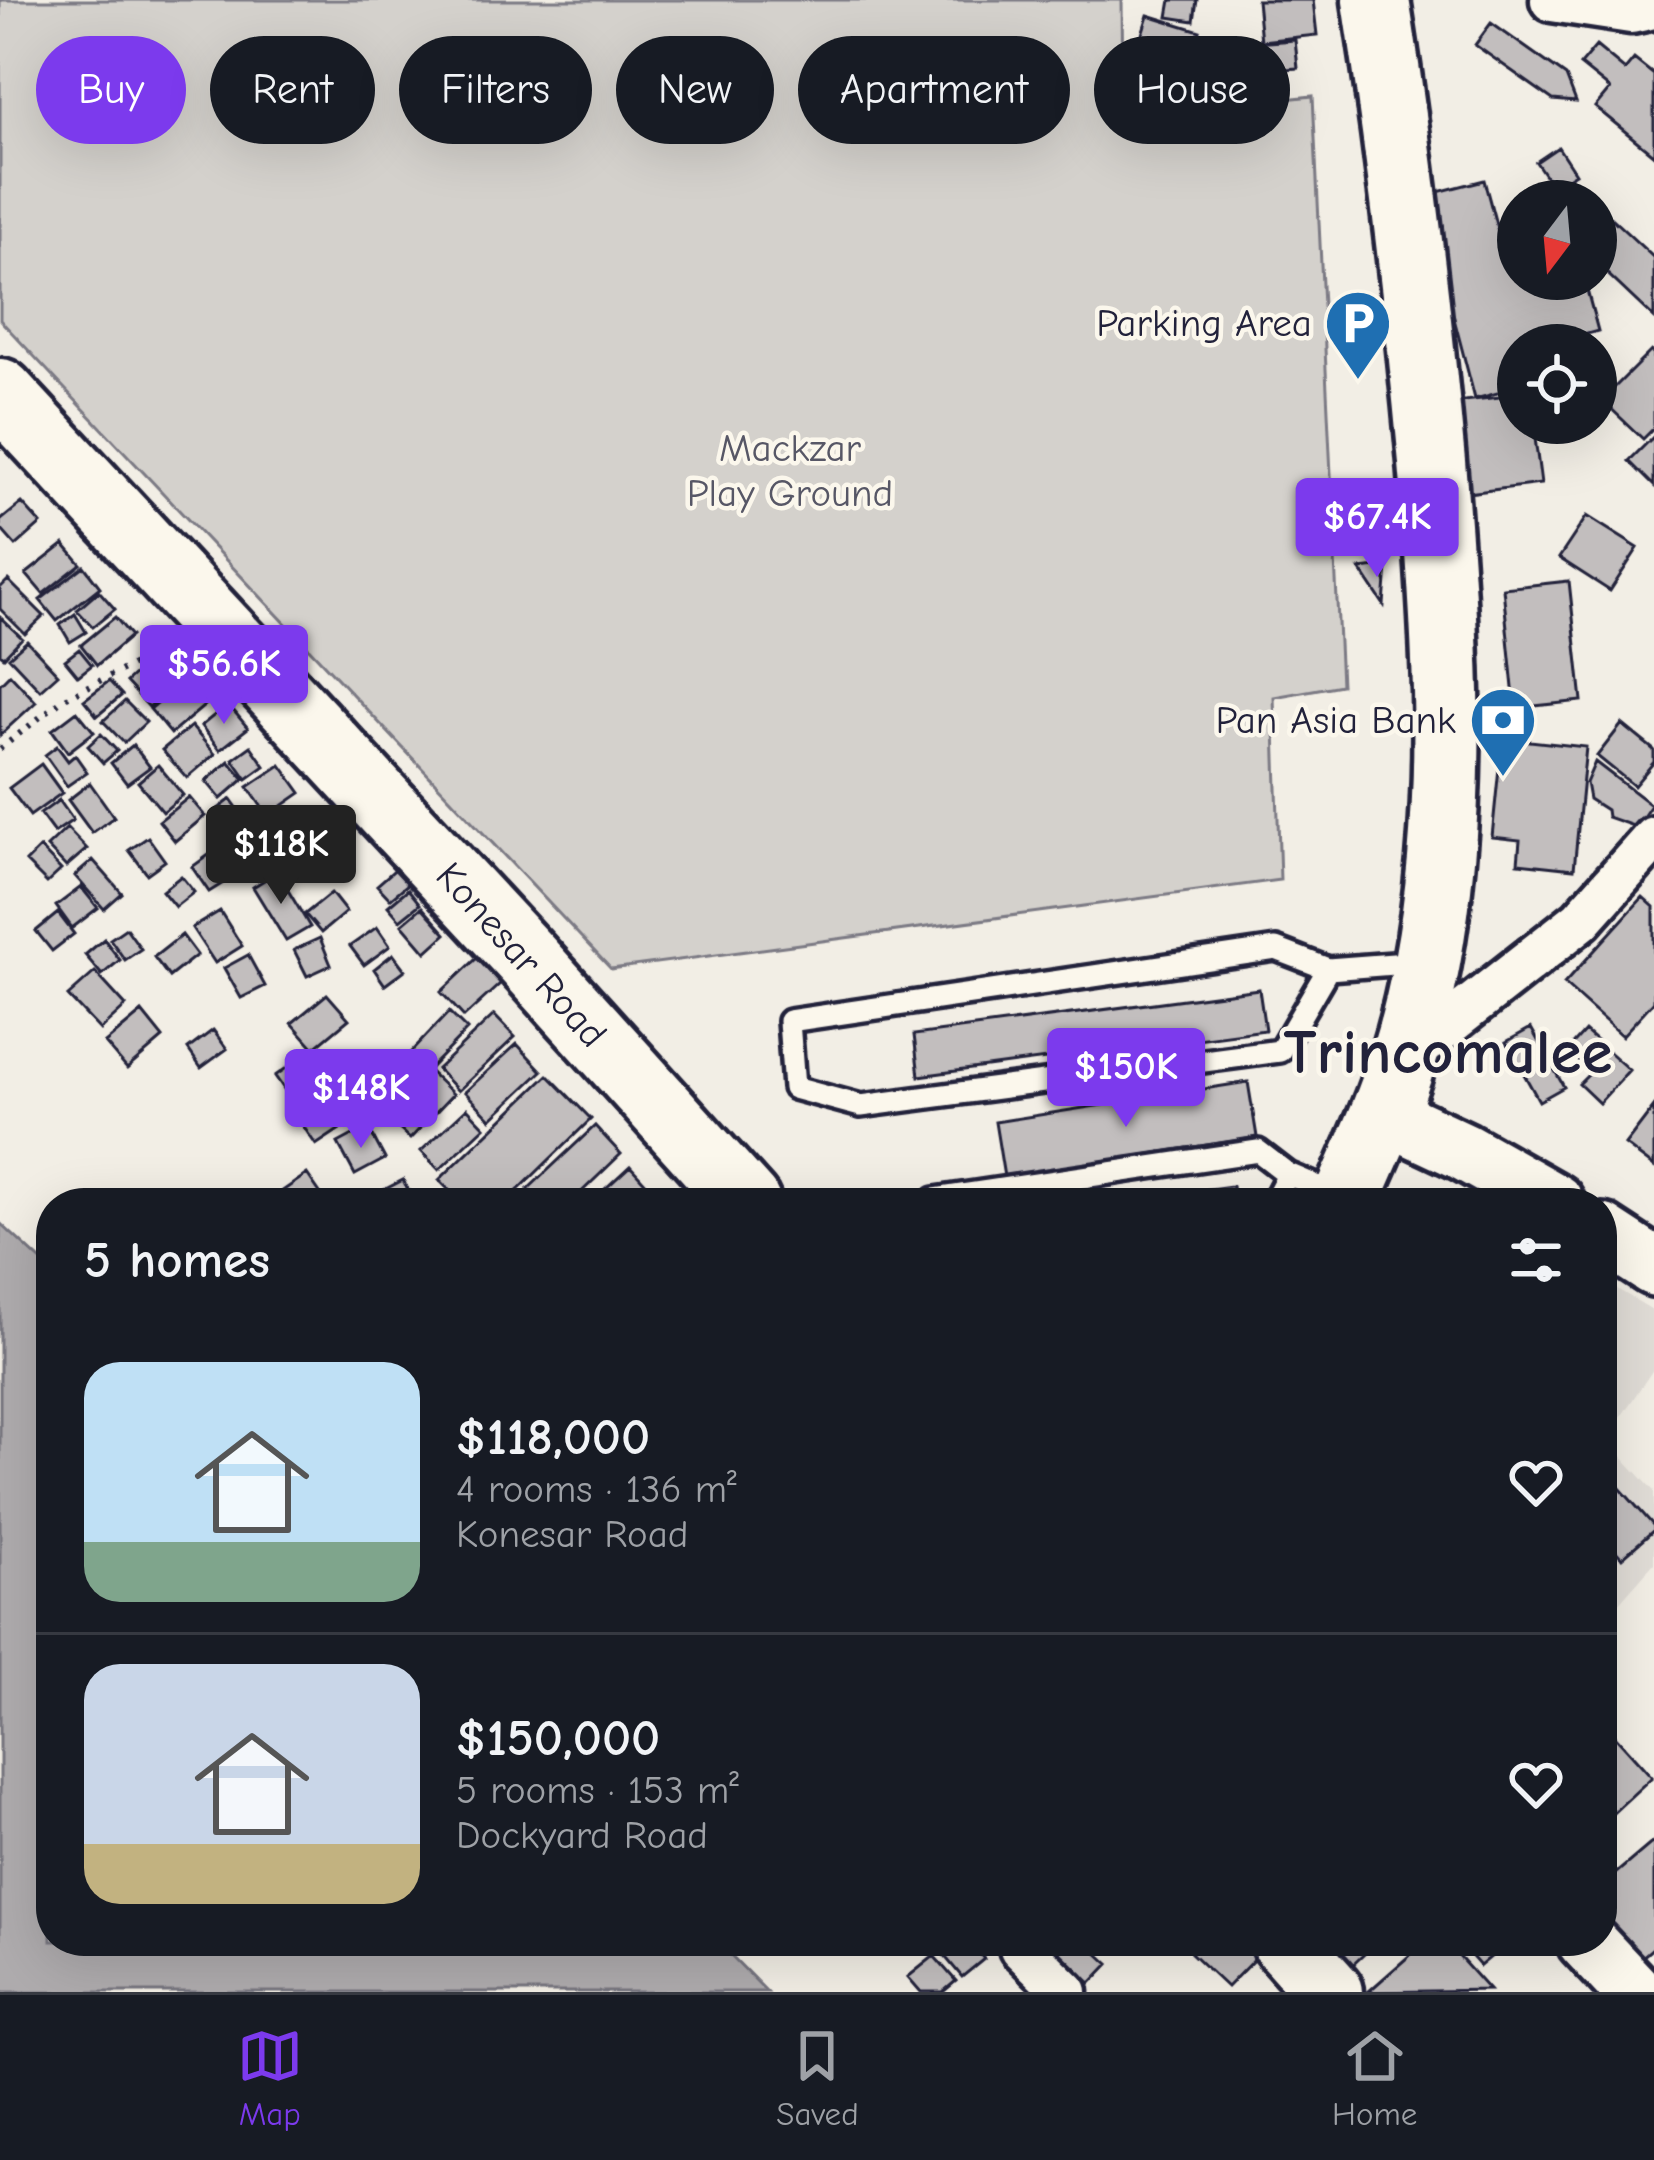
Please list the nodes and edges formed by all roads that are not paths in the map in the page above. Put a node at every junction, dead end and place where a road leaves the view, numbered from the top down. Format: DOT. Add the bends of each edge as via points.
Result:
graph roads {
  1 [pos="1376,0"];
  2 [pos="1552,0"];
  3 [pos="1654,7"];
  4 [pos="0,392"];
  5 [pos="1654,838"];
  6 [pos="1427,962"];
  7 [pos="1328,969"];
  8 [pos="1394,1086"];
  9 [pos="733,1188"];
  10 [pos="1004,1188"];
  11 [pos="1320,1188"];
  12 [pos="1330,1188"];
  13 [pos="1528,1188"];
  14 [pos="1617,1243"];
  15 [pos="1654,1267"];
  16 [pos="1029,1956"];
  17 [pos="1298,1956"];
  18 [pos="1600,1956"];
  19 [pos="1066,1992"];
  20 [pos="1330,1992"];
  21 [pos="1634,1992"];
  1 -- 6 [label="main road" via="1424,371 1446,659 1444,817"];
  2 -- 3 [label="street" via="1630,12"];
  4 -- 9 [label="main road, Konesar Road"];
  5 -- 8 [label="street" via="1581,920"];
  6 -- 7 [label="lane"];
  6 -- 8 [label="main road"];
  7 -- 7 [label="lane" via="1276,949 790,1021 794,1088 861,1106 1280,1051"];
  8 -- 12 [label="main road"];
  8 -- 13 [label="main road" via="1463,1151"];
  10 -- 11 [label="lane" via="1258,1151"];
  14 -- 15 [label="main road"];
  16 -- 19 [label="street"];
  17 -- 20 [label="main road"];
  18 -- 21 [label="main road"];
}
